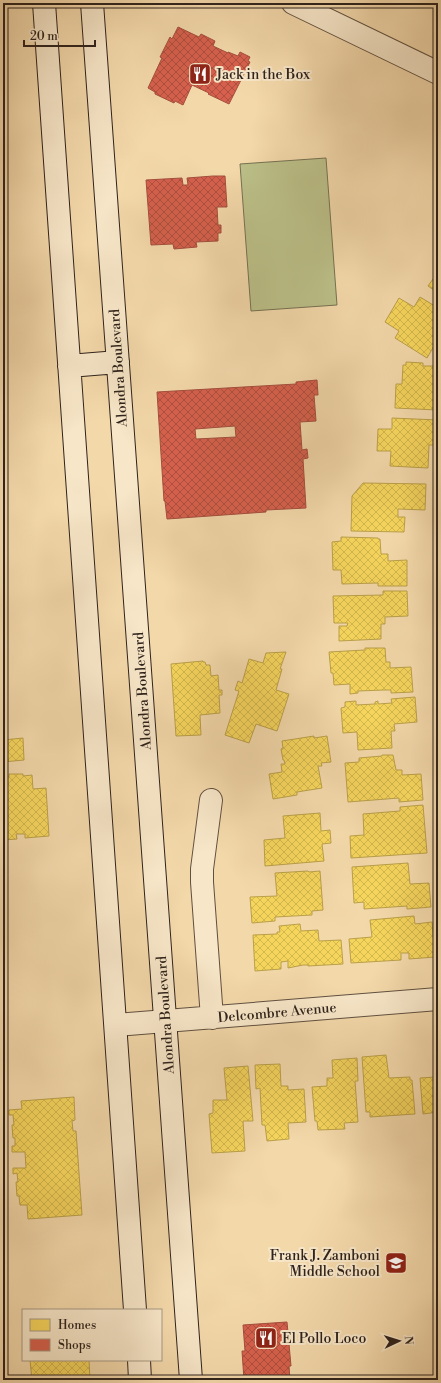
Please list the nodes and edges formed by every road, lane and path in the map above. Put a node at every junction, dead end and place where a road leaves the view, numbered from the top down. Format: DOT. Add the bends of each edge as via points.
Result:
graph roads {
  1 [pos="44,3"];
  2 [pos="92,3"];
  3 [pos="293,3"];
  4 [pos="438,73"];
  5 [pos="118,362"];
  6 [pos="69,366"];
  7 [pos="211,800"];
  8 [pos="438,999"];
  9 [pos="212,1018"];
  10 [pos="165,1021"];
  11 [pos="116,1025"];
  12 [pos="136,1309"];
  13 [pos="139,1361"];
  14 [pos="140,1380"];
  15 [pos="191,1380"];
  1 -- 6 [label="main road"];
  2 -- 5 [label="main road, Alondra Boulevard"];
  3 -- 4 [label="main road"];
  5 -- 6 [label="main road"];
  5 -- 10 [label="main road, Alondra Boulevard"];
  6 -- 11 [label="main road"];
  7 -- 9 [label="main road" via="202,882"];
  8 -- 9 [label="main road, Delcombre Avenue"];
  9 -- 10 [label="main road, Delcombre Avenue"];
  10 -- 11 [label="main road, Delcombre Avenue"];
  10 -- 15 [label="main road, Alondra Boulevard"];
  11 -- 12 [label="main road"];
  13 -- 14 [label="main road"];
}
